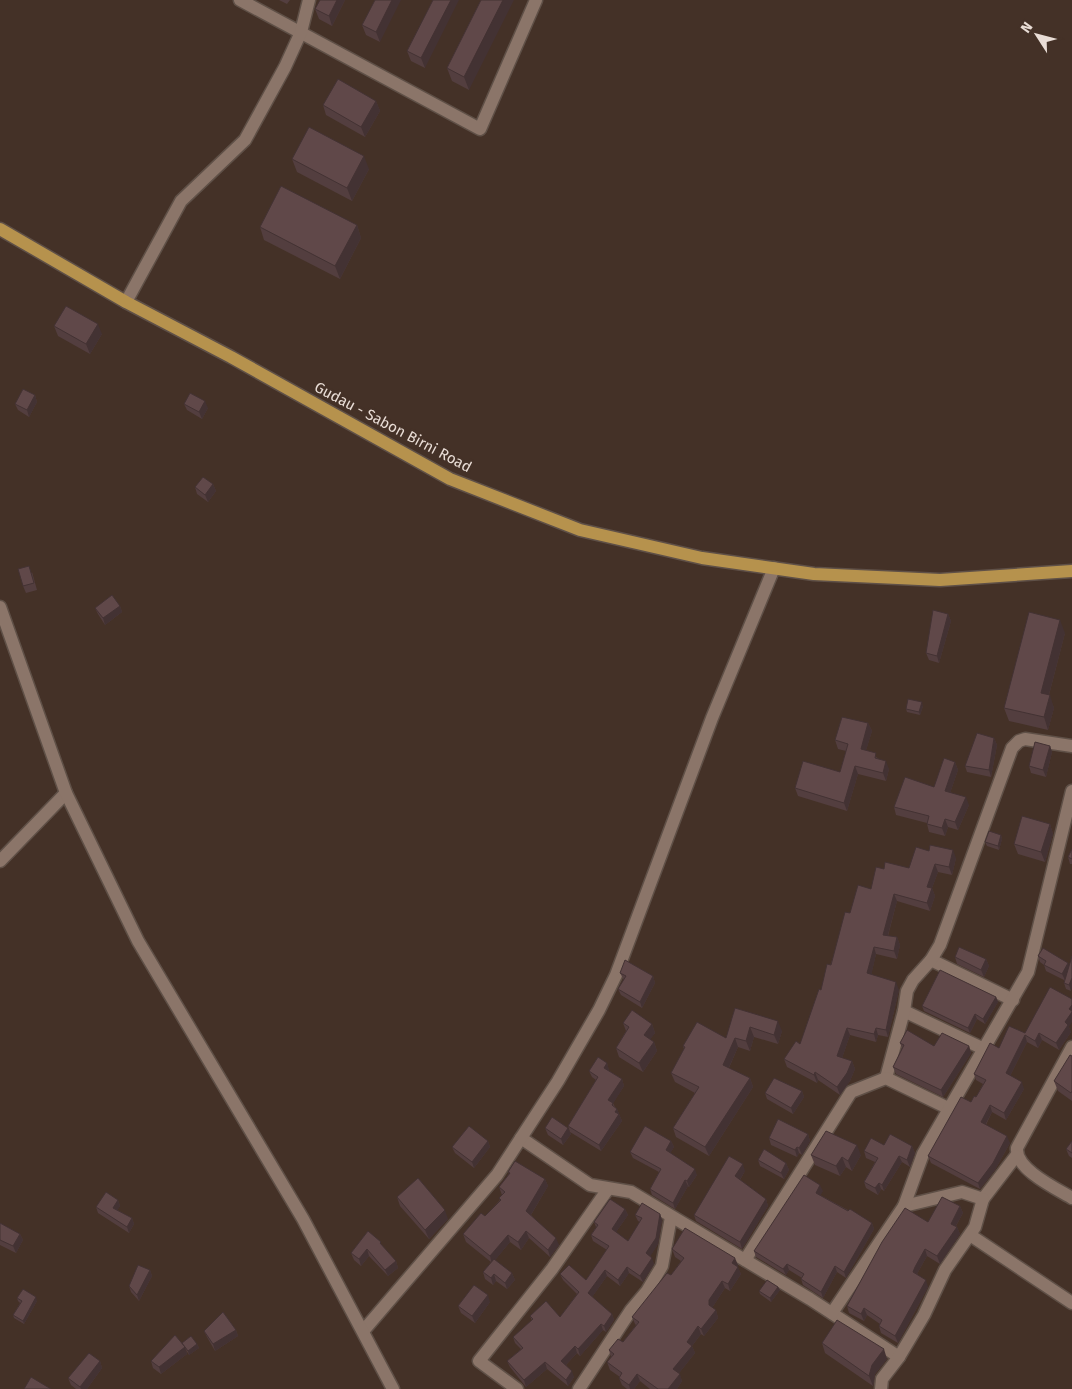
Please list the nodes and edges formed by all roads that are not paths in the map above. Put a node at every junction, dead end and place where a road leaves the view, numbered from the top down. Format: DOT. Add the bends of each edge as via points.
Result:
graph roads {
  1 [pos="240,0"];
  2 [pos="309,0"];
  3 [pos="536,0"];
  4 [pos="300,32"];
  5 [pos="0,229"];
  6 [pos="126,302"];
  7 [pos="774,568"];
  8 [pos="1072,571"];
  9 [pos="0,607"];
  10 [pos="1072,746"];
  11 [pos="1072,791"];
  12 [pos="66,793"];
  13 [pos="0,861"];
  14 [pos="931,960"];
  15 [pos="1013,1000"];
  16 [pos="904,1012"];
  17 [pos="1072,1047"];
  18 [pos="984,1049"];
  19 [pos="886,1078"];
  20 [pos="950,1110"];
  21 [pos="521,1138"];
  22 [pos="1016,1156"];
  23 [pos="608,1189"];
  24 [pos="1072,1198"];
  25 [pos="982,1199"];
  26 [pos="904,1206"];
  27 [pos="671,1217"];
  28 [pos="970,1236"];
  29 [pos="745,1260"];
  30 [pos="1072,1303"];
  31 [pos="832,1313"];
  32 [pos="364,1330"];
  33 [pos="899,1357"];
  34 [pos="393,1389"];
  35 [pos="517,1389"];
  36 [pos="578,1389"];
  37 [pos="881,1389"];
  1 -- 4 [label="street"];
  2 -- 4 [label="street"];
  3 -- 4 [label="street" via="480,129"];
  4 -- 6 [label="street" via="285,67 245,140 181,201"];
  5 -- 6 [label="main road, Gudau - Sabon Birni Road"];
  6 -- 7 [label="main road, Gudau - Sabon Birni Road" via="450,479 500,500 580,530 702,558"];
  7 -- 8 [label="main road, Gudau - Sabon Birni Road" via="814,574 940,580"];
  7 -- 21 [label="street" via="712,718 616,975 594,1018"];
  9 -- 12 [label="street"];
  10 -- 14 [label="street" via="1025,739 1012,748 940,945"];
  11 -- 15 [label="street" via="1028,972"];
  12 -- 13 [label="street"];
  12 -- 32 [label="street" via="138,941 304,1219"];
  14 -- 15 [label="street"];
  14 -- 16 [label="street" via="907,991"];
  15 -- 18 [label="street"];
  16 -- 18 [label="street"];
  16 -- 19 [label="street"];
  17 -- 22 [label="street" via="1017,1148"];
  18 -- 20 [label="street"];
  19 -- 20 [label="street"];
  19 -- 29 [label="street" via="851,1092"];
  20 -- 26 [label="street" via="923,1154"];
  21 -- 23 [label="street" via="590,1184"];
  21 -- 32 [label="street" via="497,1175"];
  22 -- 24 [label="street" via="1020,1163 1049,1185"];
  22 -- 25 [label="street"];
  23 -- 27 [label="street" via="627,1190"];
  23 -- 35 [label="street" via="552,1269 479,1361"];
  25 -- 26 [label="street" via="962,1192"];
  25 -- 28 [label="street"];
  26 -- 31 [label="street"];
  27 -- 29 [label="street"];
  27 -- 36 [label="street" via="662,1266"];
  28 -- 30 [label="street"];
  28 -- 33 [label="street" via="944,1270 924,1315"];
  29 -- 31 [label="street"];
  31 -- 33 [label="street"];
  32 -- 34 [label="street"];
  33 -- 37 [label="street" via="882,1379"];
}
